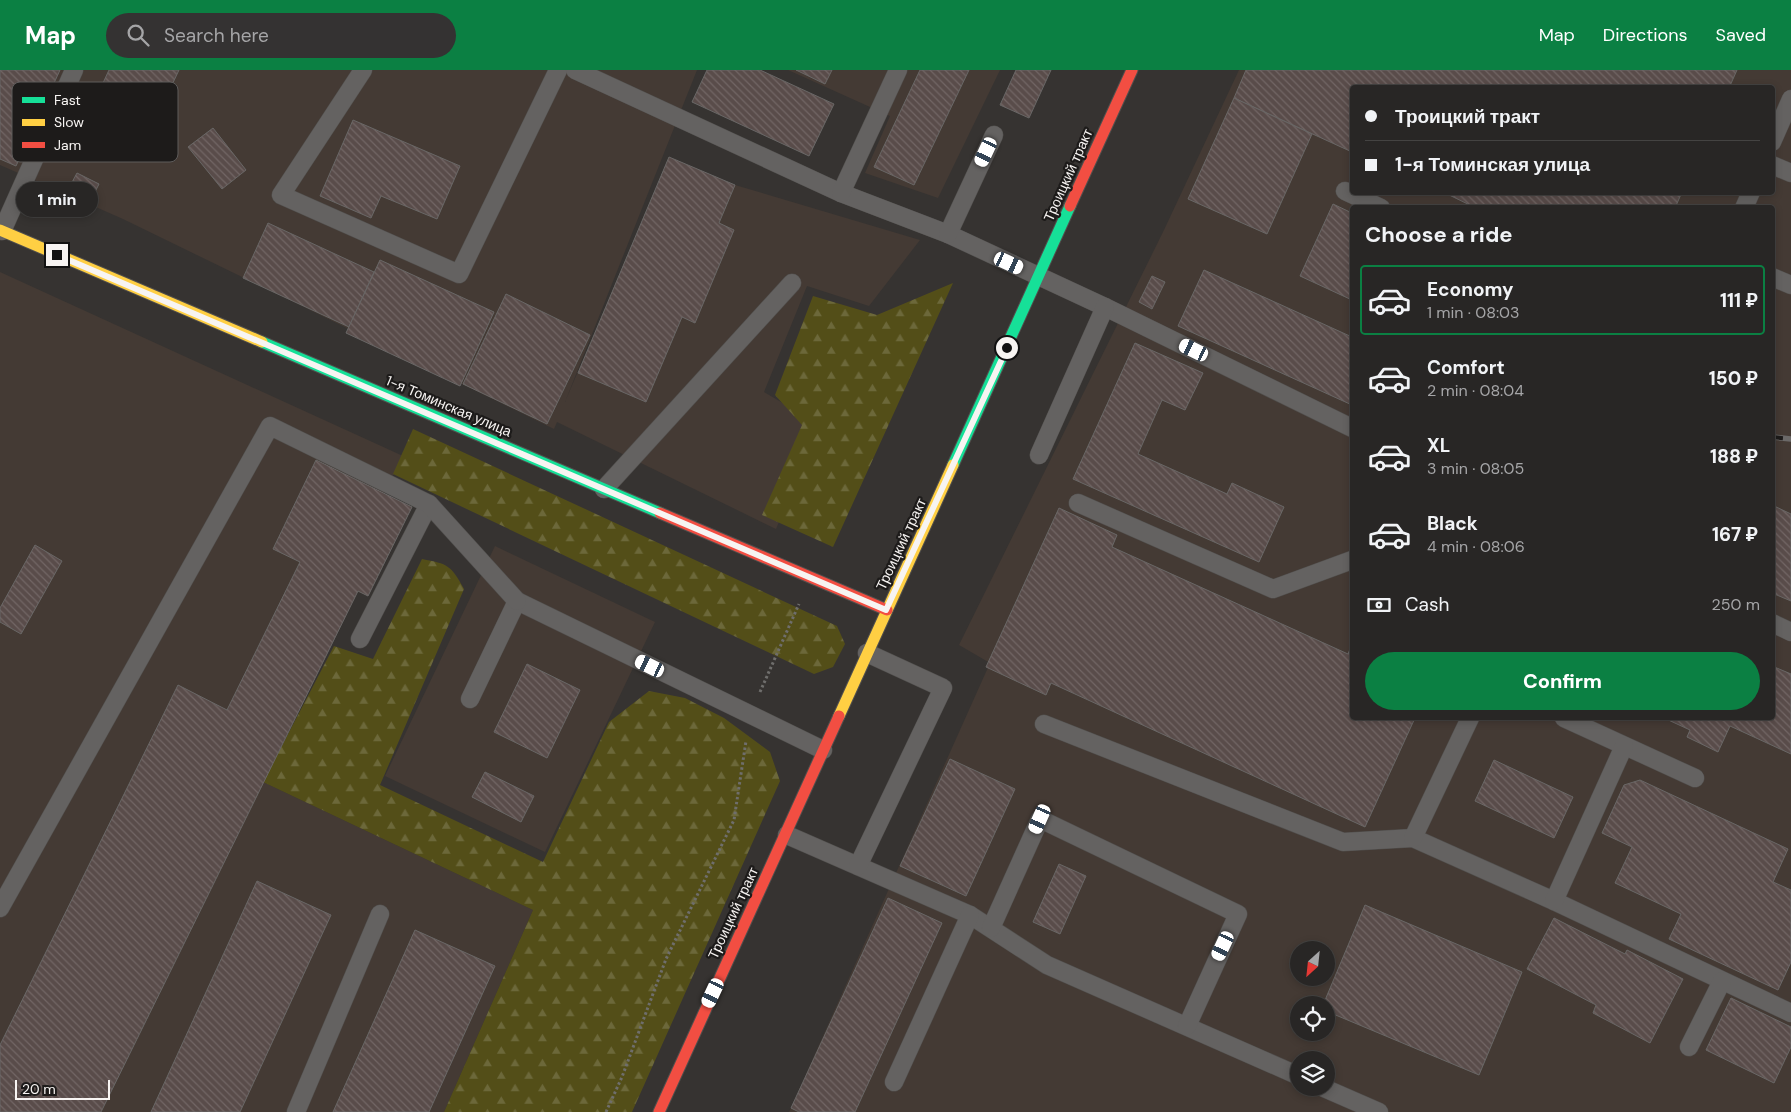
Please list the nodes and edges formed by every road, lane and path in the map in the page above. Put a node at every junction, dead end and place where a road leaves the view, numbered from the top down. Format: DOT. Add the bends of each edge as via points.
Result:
graph roads {
  1 [pos="74,70"];
  2 [pos="363,70"];
  3 [pos="558,70"];
  4 [pos="575,70"];
  5 [pos="898,70"];
  6 [pos="1132,70"];
  7 [pos="69,82"];
  8 [pos="1791,99"];
  9 [pos="994,135"];
  10 [pos="1775,135"];
  11 [pos="32,162"];
  12 [pos="1775,166"];
  13 [pos="1791,173"];
  14 [pos="1345,191"];
  15 [pos="841,193"];
  16 [pos="1350,193"];
  17 [pos="1353,195"];
  18 [pos="1375,205"];
  19 [pos="1,231"];
  20 [pos="948,234"];
  21 [pos="1039,278"];
  22 [pos="1775,279"];
  23 [pos="792,283"];
  24 [pos="1791,285"];
  25 [pos="1105,307"];
  26 [pos="1350,427"];
  27 [pos="1038,455"];
  28 [pos="604,489"];
  29 [pos="1078,503"];
  30 [pos="429,504"];
  31 [pos="1350,561"];
  32 [pos="810,578"];
  33 [pos="517,600"];
  34 [pos="886,610"];
  35 [pos="1775,624"];
  36 [pos="1791,632"];
  37 [pos="360,639"];
  38 [pos="867,653"];
  39 [pos="470,699"];
  40 [pos="751,715"];
  41 [pos="1469,720"];
  42 [pos="1568,720"];
  43 [pos="1044,724"];
  44 [pos="1624,746"];
  45 [pos="823,750"];
  46 [pos="1695,778"];
  47 [pos="787,835"];
  48 [pos="1413,838"];
  49 [pos="858,866"];
  50 [pos="1554,901"];
  51 [pos="0,908"];
  52 [pos="380,914"];
  53 [pos="970,915"];
  54 [pos="991,928"];
  55 [pos="1722,981"];
  56 [pos="1791,1013"];
  57 [pos="1187,1026"];
  58 [pos="1689,1047"];
  59 [pos="1290,1072"];
  60 [pos="894,1082"];
  61 [pos="1335,1093"];
  62 [pos="296,1112"];
  63 [pos="606,1112"];
  64 [pos="659,1112"];
  65 [pos="1379,1112"];
  1 -- 7 [label="lane"];
  2 -- 3 [label="lane" via="281,195 459,274"];
  4 -- 15 [label="lane"];
  5 -- 15 [label="lane"];
  6 -- 21 [label="main road, Троицкий тракт"];
  8 -- 10 [label="lane"];
  9 -- 20 [label="lane"];
  11 -- 19 [label="lane"];
  12 -- 13 [label="lane"];
  14 -- 16 [label="lane"];
  15 -- 20 [label="lane"];
  17 -- 18 [label="lane"];
  19 -- 28 [label="main road, 1-я Томинская улица"];
  20 -- 21 [label="lane"];
  21 -- 25 [label="lane"];
  21 -- 34 [label="main road, Троицкий тракт"];
  22 -- 24 [label="lane"];
  23 -- 28 [label="lane"];
  25 -- 26 [label="lane"];
  25 -- 27 [label="lane"];
  28 -- 32 [label="main road, 1-я Томинская улица"];
  29 -- 31 [label="lane" via="1273,589"];
  30 -- 33 [label="lane"];
  30 -- 37 [label="lane"];
  30 -- 51 [label="lane" via="270,426"];
  32 -- 34 [label="main road, 1-я Томинская улица"];
  32 -- 40 [label="path"];
  33 -- 39 [label="lane"];
  33 -- 40 [label="lane"];
  34 -- 38 [label="main road, Троицкий тракт"];
  35 -- 36 [label="lane"];
  38 -- 45 [label="main road, Троицкий тракт"];
  38 -- 49 [label="lane" via="943,688"];
  40 -- 45 [label="lane"];
  40 -- 63 [label="path" via="734,820 666,959"];
  41 -- 48 [label="lane"];
  42 -- 44 [label="lane"];
  43 -- 48 [label="lane" via="1343,842"];
  44 -- 46 [label="lane"];
  44 -- 50 [label="lane"];
  45 -- 47 [label="main road, Троицкий тракт"];
  47 -- 49 [label="lane"];
  47 -- 64 [label="main road, Троицкий тракт"];
  48 -- 50 [label="lane"];
  49 -- 53 [label="lane"];
  50 -- 55 [label="lane"];
  52 -- 62 [label="lane"];
  53 -- 54 [label="lane"];
  53 -- 60 [label="lane"];
  54 -- 57 [label="lane" via="1048,964"];
  54 -- 57 [label="lane" via="1040,819 1238,914"];
  55 -- 56 [label="lane"];
  55 -- 58 [label="lane"];
  57 -- 59 [label="lane"];
  61 -- 65 [label="lane"];
}
